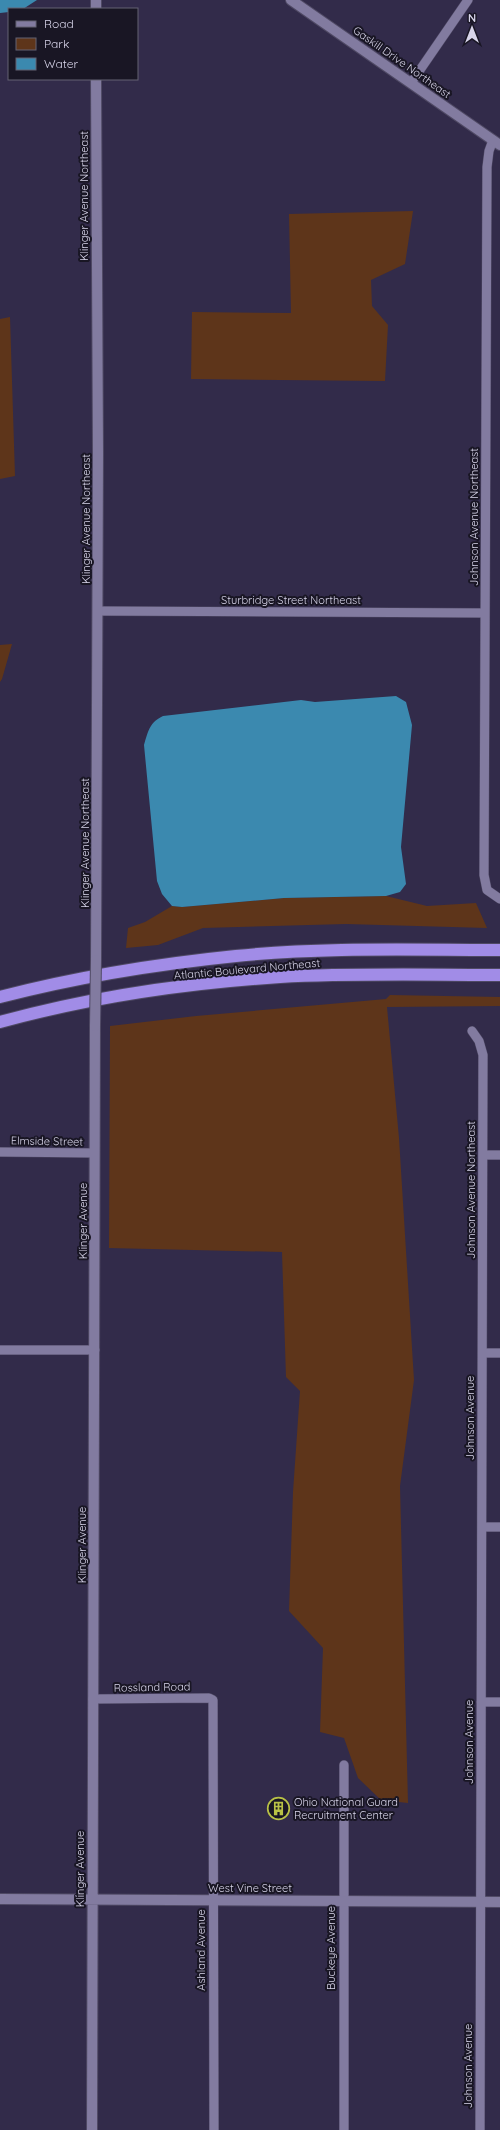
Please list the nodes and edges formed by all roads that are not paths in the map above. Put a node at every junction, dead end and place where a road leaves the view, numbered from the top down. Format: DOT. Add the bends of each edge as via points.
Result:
graph roads {
  1 [pos="291,0"];
  2 [pos="468,0"];
  3 [pos="96,80"];
  4 [pos="411,83"];
  5 [pos="497,142"];
  6 [pos="98,611"];
  7 [pos="485,613"];
  8 [pos="500,899"];
  9 [pos="500,950"];
  10 [pos="96,960"];
  11 [pos="500,975"];
  12 [pos="0,997"];
  13 [pos="0,1022"];
  14 [pos="472,1030"];
  15 [pos="0,1152"];
  16 [pos="94,1153"];
  17 [pos="482,1155"];
  18 [pos="500,1155"];
  19 [pos="0,1350"];
  20 [pos="95,1350"];
  21 [pos="483,1353"];
  22 [pos="500,1353"];
  23 [pos="482,1527"];
  24 [pos="500,1527"];
  25 [pos="93,1699"];
  26 [pos="211,1699"];
  27 [pos="481,1702"];
  28 [pos="500,1702"];
  29 [pos="344,1765"];
  30 [pos="0,1899"];
  31 [pos="92,1899"];
  32 [pos="213,1900"];
  33 [pos="343,1901"];
  34 [pos="480,1902"];
  35 [pos="500,1902"];
  36 [pos="92,2130"];
  37 [pos="214,2130"];
  38 [pos="344,2130"];
  39 [pos="480,2130"];
  1 -- 4 [label="street, Gaskill Drive Northeast"];
  2 -- 4 [label="street"];
  3 -- 6 [label="street, Klinger Avenue Northeast"];
  4 -- 5 [label="street, Gaskill Drive Northeast"];
  5 -- 7 [label="street, Johnson Avenue Northeast" via="489,151 487,167"];
  6 -- 7 [label="street, Sturbridge Street Northeast"];
  6 -- 10 [label="street, Klinger Avenue Northeast"];
  7 -- 8 [label="street, Johnson Avenue Northeast" via="484,875 485,885 490,893"];
  9 -- 12 [label="highway, Atlantic Boulevard Northeast" via="355,950 237,956 89,977"];
  10 -- 16 [label="street, Klinger Avenue, bridge"];
  11 -- 13 [label="highway, Atlantic Boulevard Northeast" via="370,974 240,980 168,988 64,1007"];
  14 -- 17 [label="street, Johnson Avenue Northeast" via="483,1055"];
  15 -- 16 [label="street, Elmside Street"];
  16 -- 20 [label="street, Klinger Avenue"];
  17 -- 18 [label="street"];
  17 -- 21 [label="street, Johnson Avenue Northeast"];
  19 -- 20 [label="street"];
  20 -- 25 [label="street, Klinger Avenue"];
  21 -- 22 [label="street"];
  21 -- 23 [label="street, Johnson Avenue"];
  23 -- 24 [label="street"];
  23 -- 27 [label="street, Johnson Avenue"];
  25 -- 26 [label="street, Rossland Road"];
  25 -- 31 [label="street, Klinger Avenue"];
  26 -- 32 [label="street, Ashland Avenue" via="214,1714"];
  27 -- 28 [label="street"];
  27 -- 34 [label="street, Johnson Avenue"];
  29 -- 33 [label="street, Buckeye Avenue"];
  30 -- 31 [label="street, West Vine Street"];
  31 -- 32 [label="street, West Vine Street"];
  31 -- 36 [label="street, Klinger Avenue"];
  32 -- 33 [label="street, West Vine Street"];
  32 -- 37 [label="street, Ashland Avenue"];
  33 -- 34 [label="street, West Vine Street"];
  33 -- 38 [label="street, Buckeye Avenue"];
  34 -- 35 [label="street, West Vine Street"];
  34 -- 39 [label="street, Johnson Avenue"];
}
